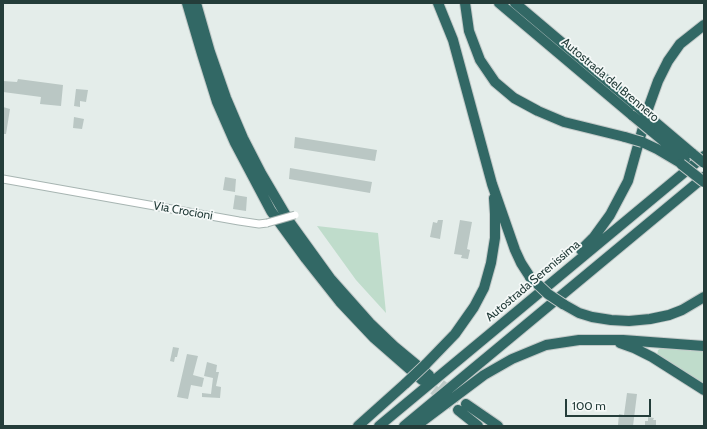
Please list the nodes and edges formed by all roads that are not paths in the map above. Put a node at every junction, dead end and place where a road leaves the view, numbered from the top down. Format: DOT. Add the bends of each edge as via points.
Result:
graph roads {
  1 [pos="187,3"];
  2 [pos="196,3"];
  3 [pos="438,3"];
  4 [pos="465,3"];
  5 [pos="499,3"];
  6 [pos="515,3"];
  7 [pos="704,25"];
  8 [pos="635,111"];
  9 [pos="652,126"];
  10 [pos="704,156"];
  11 [pos="688,157"];
  12 [pos="704,163"];
  13 [pos="704,176"];
  14 [pos="3,179"];
  15 [pos="704,182"];
  16 [pos="492,184"];
  17 [pos="295,215"];
  18 [pos="704,297"];
  19 [pos="494,330"];
  20 [pos="610,341"];
  21 [pos="704,346"];
  22 [pos="704,390"];
  23 [pos="463,410"];
  24 [pos="358,426"];
  25 [pos="379,426"];
  26 [pos="404,426"];
  27 [pos="416,426"];
  28 [pos="473,426"];
  29 [pos="478,426"];
  30 [pos="498,426"];
  1 -- 2 [label="highway" via="217,102 235,143 271,211 340,302 374,338 426,378 370,323 330,278 291,224 237,125 210,52"];
  3 -- 16 [label="highway" via="453,40"];
  4 -- 11 [label="highway, bridge" via="468,31 480,60 495,82 514,98 564,122 625,137"];
  5 -- 8 [label="highway, Autostrada del Brennero"];
  6 -- 8 [label="highway, Autostrada del Brennero"];
  7 -- 19 [label="highway" via="680,44 658,81 628,181 610,215 587,245"];
  8 -- 9 [label="highway, Autostrada del Brennero, bridge"];
  9 -- 11 [label="highway, Autostrada del Brennero"];
  9 -- 11 [label="highway, Autostrada del Brennero" via="664,129"];
  10 -- 11 [label="highway"];
  10 -- 19 [label="highway, Autostrada Serenissima"];
  11 -- 12 [label="highway, Autostrada del Brennero, bridge"];
  11 -- 13 [label="highway, Autostrada del Brennero"];
  11 -- 15 [label="highway, bridge"];
  13 -- 26 [label="highway"];
  14 -- 17 [label="street, Via Crocioni, bridge" via="259,224"];
  16 -- 18 [label="highway, bridge" via="515,250 530,278 548,294 579,313 611,320 650,319 682,310"];
  16 -- 24 [label="highway, bridge" via="495,238 484,288 474,307 455,334 425,365"];
  19 -- 25 [label="highway, Autostrada Serenissima"];
  20 -- 21 [label="highway"];
  20 -- 22 [label="highway" via="634,348 652,357"];
  20 -- 27 [label="highway" via="568,341 536,348 496,367"];
  23 -- 28 [label="highway"];
  23 -- 29 [label="highway"];
  23 -- 30 [label="highway"];
}
